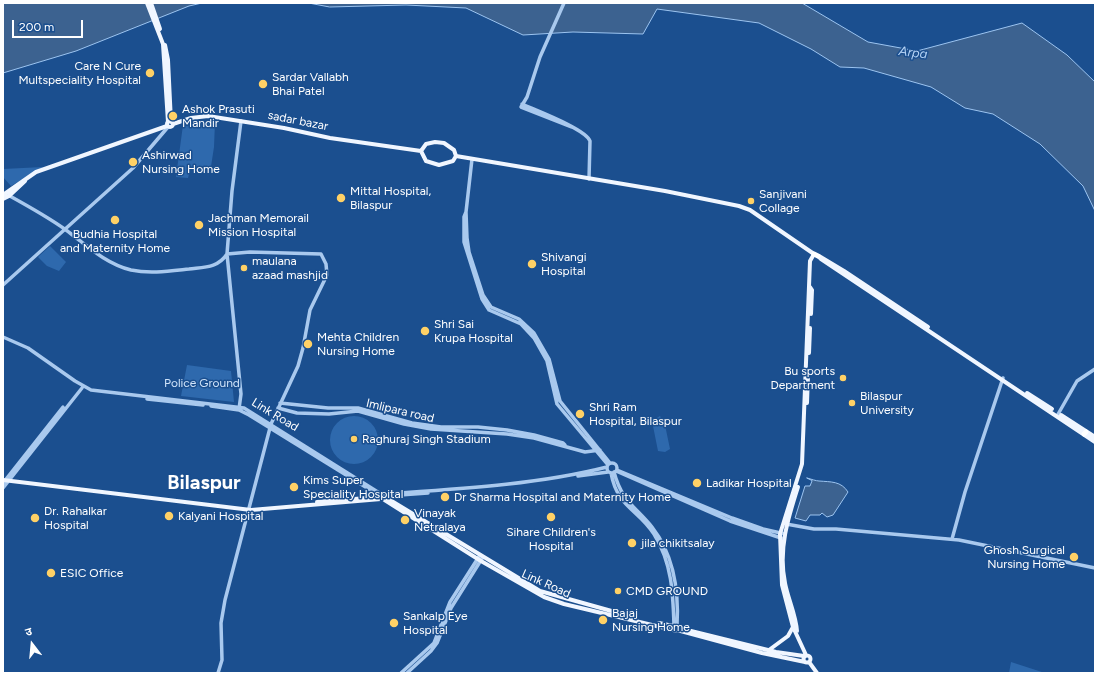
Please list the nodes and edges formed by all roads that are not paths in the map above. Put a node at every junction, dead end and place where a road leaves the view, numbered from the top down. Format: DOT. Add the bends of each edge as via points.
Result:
graph roads {
  1 [pos="147,3"];
  2 [pos="151,3"];
  3 [pos="564,3"];
  4 [pos="154,20"];
  5 [pos="526,98"];
  6 [pos="526,107"];
  7 [pos="241,121"];
  8 [pos="169,124"];
  9 [pos="421,150"];
  10 [pos="456,156"];
  11 [pos="472,159"];
  12 [pos="589,178"];
  13 [pos="6,195"];
  14 [pos="3,199"];
  15 [pos="66,230"];
  16 [pos="227,254"];
  17 [pos="816,255"];
  18 [pos="3,285"];
  19 [pos="3,337"];
  20 [pos="1095,369"];
  21 [pos="1003,379"];
  22 [pos="75,381"];
  23 [pos="81,387"];
  24 [pos="280,403"];
  25 [pos="239,408"];
  26 [pos="278,408"];
  27 [pos="1057,415"];
  28 [pos="271,426"];
  29 [pos="1085,433"];
  30 [pos="1095,438"];
  31 [pos="1095,442"];
  32 [pos="565,445"];
  33 [pos="599,450"];
  34 [pos="608,465"];
  35 [pos="613,472"];
  36 [pos="6,479"];
  37 [pos="3,488"];
  38 [pos="382,496"];
  39 [pos="248,509"];
  40 [pos="785,524"];
  41 [pos="782,536"];
  42 [pos="952,539"];
  43 [pos="480,558"];
  44 [pos="1095,568"];
  45 [pos="793,627"];
  46 [pos="675,628"];
  47 [pos="797,632"];
  48 [pos="769,650"];
  49 [pos="805,656"];
  50 [pos="807,662"];
  51 [pos="218,673"];
  52 [pos="401,673"];
  53 [pos="407,673"];
  54 [pos="817,673"];
  1 -- 4 [label="main road"];
  2 -- 4 [label="main road"];
  3 -- 5 [label="street" via="540,57"];
  4 -- 8 [label="main road" via="167,50"];
  5 -- 6 [label="street"];
  5 -- 6 [label="street" via="522,104"];
  6 -- 12 [label="street" via="586,134 590,140"];
  7 -- 8 [label="main road, sadar bazar" via="208,116"];
  7 -- 9 [label="main road, sadar bazar" via="330,138"];
  7 -- 16 [label="street"];
  8 -- 13 [label="main road, sadar bazar" via="52,165"];
  8 -- 15 [label="street" via="133,168"];
  9 -- 10 [label="main road" via="426,144 440,142 451,147"];
  9 -- 10 [label="main road" via="426,161 434,165 450,163"];
  10 -- 11 [label="main road"];
  11 -- 12 [label="main road"];
  11 -- 33 [label="street" via="463,235 465,250 482,299 491,309 521,324 534,338 547,361 557,404"];
  12 -- 17 [label="main road" via="665,191 750,210"];
  13 -- 14 [label="main road, sadar bazar"];
  13 -- 15 [label="street"];
  15 -- 16 [label="street" via="118,266 136,271 158,272 214,266"];
  15 -- 18 [label="street"];
  16 -- 24 [label="street" via="321,254 326,264 327,275 313,302 302,355"];
  16 -- 25 [label="street" via="241,394"];
  17 -- 21 [label="main road"];
  17 -- 40 [label="main road" via="810,261 802,464"];
  19 -- 22 [label="street, Link Road" via="28,348"];
  20 -- 27 [label="street" via="1077,381"];
  21 -- 27 [label="main road"];
  21 -- 42 [label="street"];
  22 -- 23 [label="street, Link Road"];
  22 -- 25 [label="street, Link Road" via="99,392"];
  23 -- 25 [label="street, Link Road" via="95,393"];
  23 -- 36 [label="street"];
  24 -- 26 [label="street"];
  24 -- 32 [label="street, Imlipara road" via="358,408 412,423 488,428 534,435"];
  25 -- 28 [label="street, Link Road"];
  26 -- 28 [label="street"];
  26 -- 32 [label="street, Imlipara road" via="297,413 329,414 358,411 441,430 507,434"];
  27 -- 29 [label="main road"];
  28 -- 38 [label="street, Link Road"];
  28 -- 39 [label="street"];
  29 -- 30 [label="main road"];
  29 -- 31 [label="main road"];
  32 -- 33 [label="street, Imlipara road" via="585,452"];
  33 -- 34 [label="street"];
  34 -- 35 [label="street"];
  34 -- 35 [label="street" via="616,464"];
  34 -- 38 [label="street" via="557,477"];
  35 -- 38 [label="street"];
  35 -- 41 [label="street" via="730,521"];
  35 -- 46 [label="street" via="625,498 651,526 670,557 677,610"];
  36 -- 37 [label="street"];
  36 -- 39 [label="main road"];
  38 -- 39 [label="main road"];
  38 -- 43 [label="main road, Link Road"];
  39 -- 51 [label="street" via="223,612 222,660"];
  40 -- 41 [label="main road"];
  40 -- 42 [label="street" via="817,529"];
  41 -- 45 [label="main road" via="782,585"];
  41 -- 47 [label="main road" via="783,571"];
  42 -- 44 [label="street"];
  43 -- 46 [label="main road, Link Road" via="519,584 564,604"];
  43 -- 52 [label="street" via="450,602 434,643"];
  43 -- 53 [label="street" via="451,608 438,644"];
  45 -- 47 [label="main road"];
  45 -- 48 [label="main road" via="788,636"];
  46 -- 48 [label="main road, Link Road"];
  46 -- 50 [label="main road" via="762,653"];
  47 -- 49 [label="main road"];
  48 -- 49 [label="main road, Link Road"];
  49 -- 50 [label="main road"];
  50 -- 54 [label="main road"];
}
